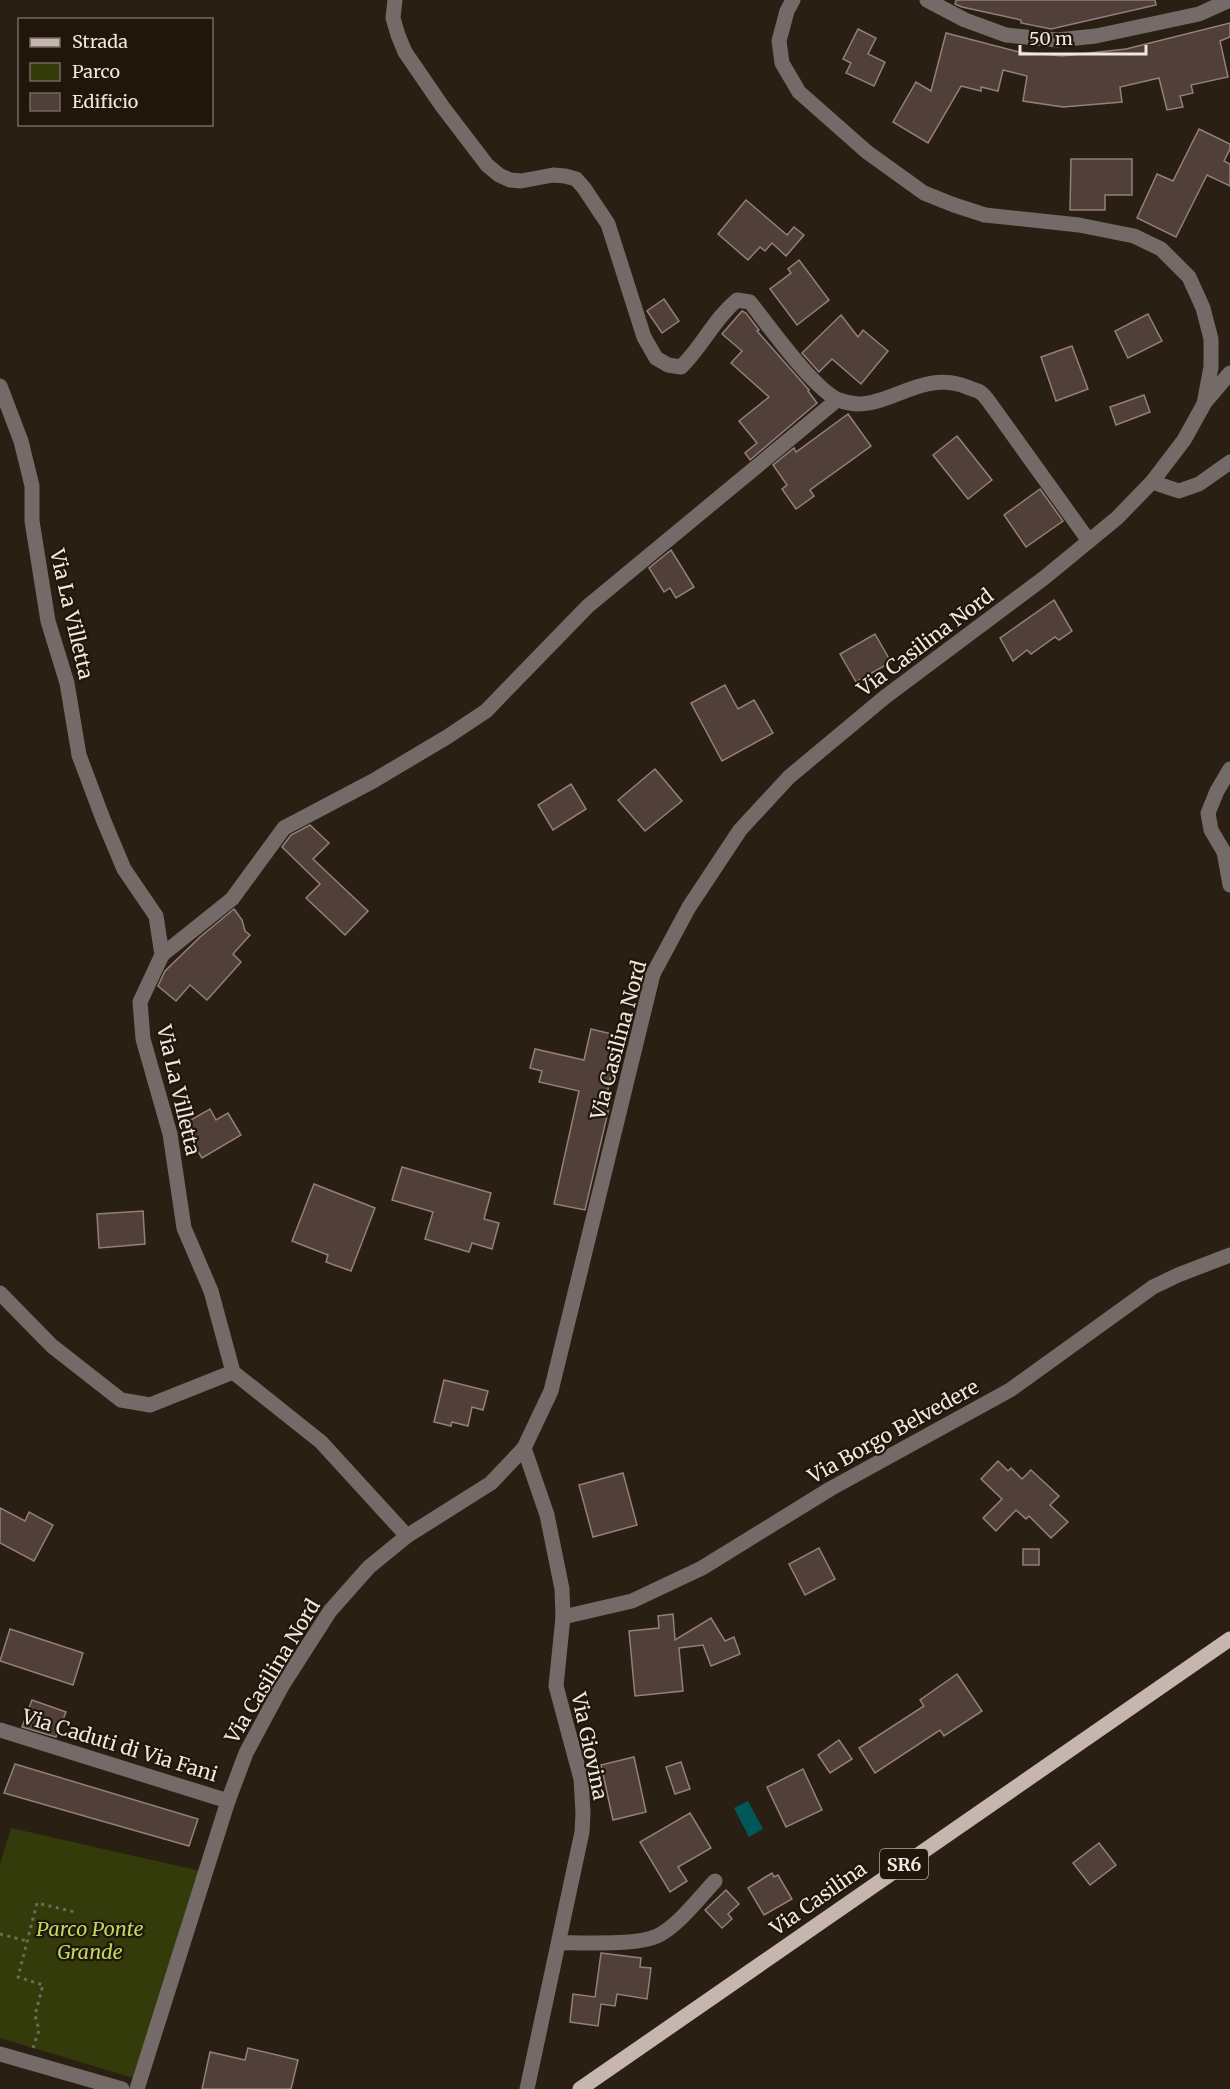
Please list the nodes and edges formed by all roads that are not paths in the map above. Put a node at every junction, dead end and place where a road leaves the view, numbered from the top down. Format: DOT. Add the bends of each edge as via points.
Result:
graph roads {
  1 [pos="395,0"];
  2 [pos="793,0"];
  3 [pos="927,0"];
  4 [pos="1230,0"];
  5 [pos="1230,373"];
  6 [pos="0,386"];
  7 [pos="837,399"];
  8 [pos="1204,404"];
  9 [pos="1230,462"];
  10 [pos="1152,482"];
  11 [pos="1089,541"];
  12 [pos="1230,769"];
  13 [pos="1230,885"];
  14 [pos="162,955"];
  15 [pos="1230,1255"];
  16 [pos="0,1293"];
  17 [pos="233,1372"];
  18 [pos="524,1448"];
  19 [pos="407,1536"];
  20 [pos="563,1617"];
  21 [pos="1230,1639"];
  22 [pos="0,1730"];
  23 [pos="228,1801"];
  24 [pos="715,1881"];
  25 [pos="560,1943"];
  26 [pos="0,2054"];
  27 [pos="122,2089"];
  28 [pos="137,2089"];
  29 [pos="527,2089"];
  30 [pos="580,2089"];
  1 -- 7 [label="street" via="393,18 405,52 487,165 510,180 565,176 576,179 584,188 608,224 644,337 656,358 681,367 725,310 736,300 750,302 816,383"];
  2 -- 8 [label="street, Via Casilina Nord" via="779,41 782,63 799,92 867,152 924,193 985,215 1079,225 1134,236 1161,249 1189,277 1203,308 1211,339"];
  3 -- 4 [label="street" via="964,20 1006,35 1057,40 1096,36 1199,14"];
  5 -- 8 [label="street"];
  6 -- 14 [label="street, Via La Villetta" via="21,441 32,486 32,521 46,610 67,683 79,755 124,869 156,916"];
  7 -- 11 [label="street" via="856,405 873,403 921,384 942,382 981,393"];
  7 -- 14 [label="street" via="588,606 486,711 373,781 284,828 232,899"];
  8 -- 10 [label="street, Via Casilina Nord" via="1184,440"];
  9 -- 10 [label="street" via="1199,484 1179,491"];
  10 -- 11 [label="street, Via Casilina Nord"];
  11 -- 18 [label="street, Via Casilina Nord" via="885,697 789,777 740,830 689,907 653,974 551,1391"];
  12 -- 13 [label="street" via="1208,813 1211,830 1224,852"];
  14 -- 17 [label="street, Via La Villetta" via="140,1002 144,1039 170,1134 184,1228 212,1291"];
  15 -- 20 [label="street, Via Borgo Belvedere" via="1153,1287 1020,1384 830,1489 690,1575 632,1601"];
  16 -- 17 [label="street" via="52,1346 121,1400 150,1405"];
  17 -- 19 [label="street" via="321,1442"];
  18 -- 19 [label="street, Via Casilina Nord" via="491,1483"];
  18 -- 20 [label="street, Via Giovina" via="550,1530 562,1589"];
  19 -- 23 [label="street, Via Casilina Nord" via="369,1567 330,1611 282,1686 246,1753"];
  20 -- 25 [label="street, Via Giovina" via="556,1686 580,1779 584,1812"];
  21 -- 30 [label="main road, Via Casilina / SR6"];
  22 -- 23 [label="street, Via Caduti di Via Fani"];
  23 -- 28 [label="street, Via Casilina Nord"];
  24 -- 25 [label="street" via="658,1936"];
  25 -- 29 [label="street, Via Giovina"];
  26 -- 27 [label="street"];
}
